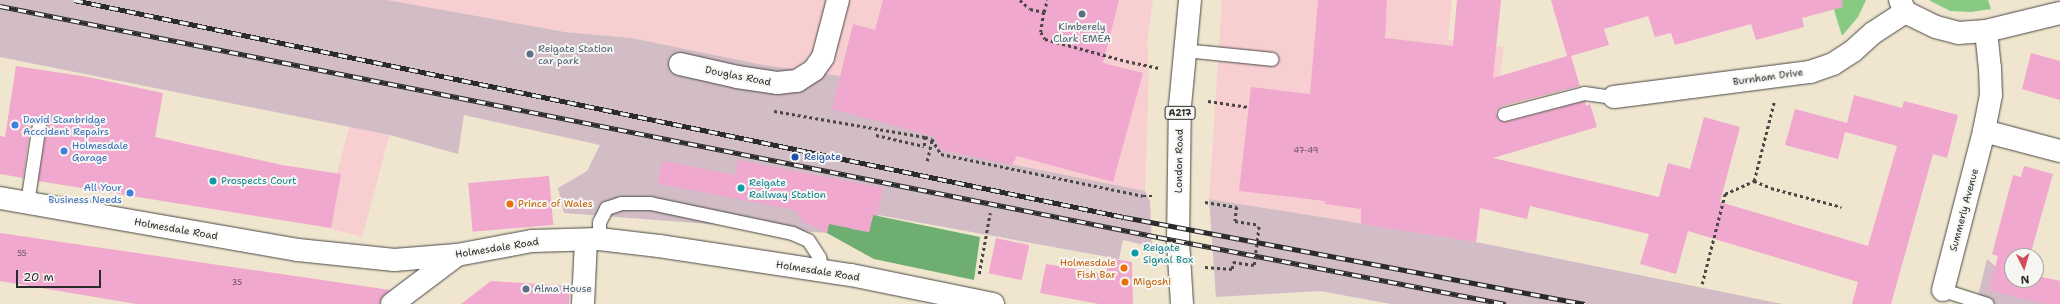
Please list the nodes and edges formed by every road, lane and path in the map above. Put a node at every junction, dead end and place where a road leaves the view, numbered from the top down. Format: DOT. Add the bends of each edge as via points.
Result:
graph roads {
  1 [pos="838,0"];
  2 [pos="1020,0"];
  3 [pos="1047,0"];
  4 [pos="1190,0"];
  5 [pos="1903,6"];
  6 [pos="1044,12"];
  7 [pos="2060,13"];
  8 [pos="1986,31"];
  9 [pos="1184,50"];
  10 [pos="1272,59"];
  11 [pos="680,64"];
  12 [pos="1182,72"];
  13 [pos="1777,76"];
  14 [pos="1614,97"];
  15 [pos="1208,101"];
  16 [pos="1249,107"];
  17 [pos="772,110"];
  18 [pos="1504,114"];
  19 [pos="39,124"];
  20 [pos="1984,131"];
  21 [pos="876,136"];
  22 [pos="925,137"];
  23 [pos="932,139"];
  24 [pos="2060,151"];
  25 [pos="928,161"];
  26 [pos="1754,181"];
  27 [pos="1156,196"];
  28 [pos="0,198"];
  29 [pos="1198,201"];
  30 [pos="27,203"];
  31 [pos="1842,207"];
  32 [pos="990,213"];
  33 [pos="592,240"];
  34 [pos="457,255"];
  35 [pos="1201,267"];
  36 [pos="822,270"];
  37 [pos="1702,284"];
  38 [pos="1943,290"];
  39 [pos="984,302"];
  40 [pos="392,304"];
  41 [pos="583,304"];
  42 [pos="1182,304"];
  43 [pos="1987,304"];
  1 -- 11 [label="street, Douglas Road" via="823,57 814,70 797,81 777,83"];
  2 -- 6 [label="path" via="1030,9"];
  3 -- 6 [label="path"];
  4 -- 9 [label="street, London Road / A217"];
  5 -- 8 [label="street, Burnham Drive" via="1936,27 1958,33"];
  5 -- 13 [label="street, Burnham Drive" via="1853,51 1833,64 1810,72"];
  6 -- 12 [label="path" via="1041,32 1045,39 1126,61"];
  7 -- 8 [label="street, Burnham Drive"];
  8 -- 20 [label="street, Summerly Avenue" via="1991,95"];
  9 -- 10 [label="lane"];
  9 -- 12 [label="street, London Road / A217"];
  12 -- 42 [label="street, London Road / A217" via="1178,226"];
  13 -- 14 [label="street, Burnham Drive"];
  13 -- 26 [label="path" via="1778,89"];
  14 -- 18 [label="lane" via="1584,92"];
  15 -- 16 [label="path"];
  17 -- 22 [label="path"];
  19 -- 30 [label="lane"];
  20 -- 24 [label="street"];
  20 -- 38 [label="street, Summerly Avenue"];
  21 -- 22 [label="path" via="924,146"];
  22 -- 23 [label="path"];
  23 -- 25 [label="path"];
  23 -- 27 [label="path" via="941,154 1143,196"];
  26 -- 31 [label="path" via="1770,188"];
  26 -- 37 [label="path" via="1725,194"];
  28 -- 30 [label="street, Holmesdale Road"];
  29 -- 35 [label="path, bridge" via="1237,207 1235,221 1259,225 1254,265 1233,262 1232,269"];
  30 -- 34 [label="street, Holmesdale Road" via="298,250 394,260"];
  32 -- 39 [label="path"];
  33 -- 34 [label="street, Holmesdale Road" via="532,242"];
  33 -- 36 [label="street, Holmesdale Road" via="659,246"];
  33 -- 36 [label="lane" via="606,208 621,203 650,203 792,232 808,240 819,257"];
  33 -- 41 [label="street"];
  34 -- 40 [label="street"];
  36 -- 39 [label="street, Holmesdale Road"];
  38 -- 43 [label="lane"];
}
